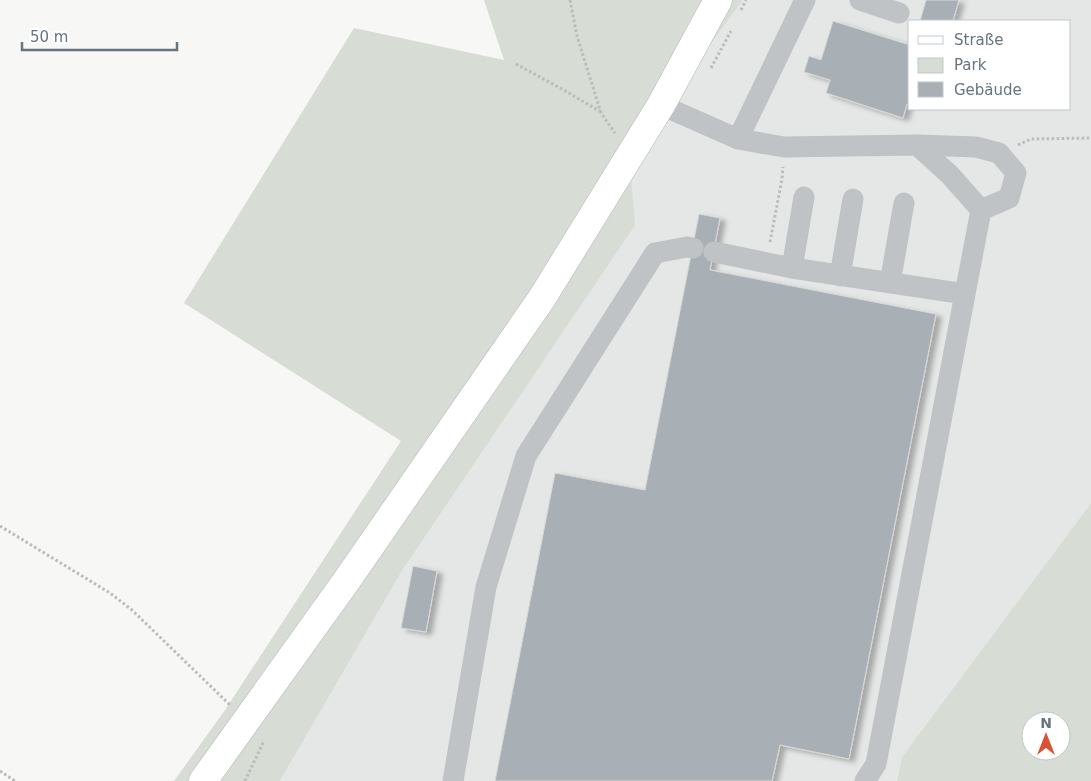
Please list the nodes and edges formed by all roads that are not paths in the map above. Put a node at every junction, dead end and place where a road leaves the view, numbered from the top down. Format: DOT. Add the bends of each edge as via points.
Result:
graph roads {
  1 [pos="718,0"];
  2 [pos="805,0"];
  3 [pos="860,0"];
  4 [pos="899,12"];
  5 [pos="661,105"];
  6 [pos="738,139"];
  7 [pos="917,146"];
  8 [pos="804,198"];
  9 [pos="853,198"];
  10 [pos="904,203"];
  11 [pos="981,210"];
  12 [pos="693,248"];
  13 [pos="714,252"];
  14 [pos="792,268"];
  15 [pos="840,276"];
  16 [pos="890,283"];
  17 [pos="965,294"];
  18 [pos="203,781"];
  19 [pos="453,781"];
  20 [pos="865,781"];
  1 -- 5 [label="main road"];
  2 -- 6 [label="street"];
  3 -- 4 [label="street"];
  5 -- 6 [label="street"];
  5 -- 18 [label="main road" via="542,298"];
  6 -- 7 [label="street" via="784,146"];
  7 -- 11 [label="street"];
  7 -- 11 [label="street" via="976,146 999,153 1016,173 1009,198"];
  8 -- 14 [label="street"];
  9 -- 15 [label="street"];
  10 -- 16 [label="street"];
  11 -- 17 [label="street"];
  12 -- 19 [label="street" via="655,253 526,456 486,587"];
  13 -- 14 [label="street"];
  14 -- 15 [label="street"];
  15 -- 16 [label="street"];
  16 -- 17 [label="street"];
  17 -- 20 [label="street" via="876,764"];
}
